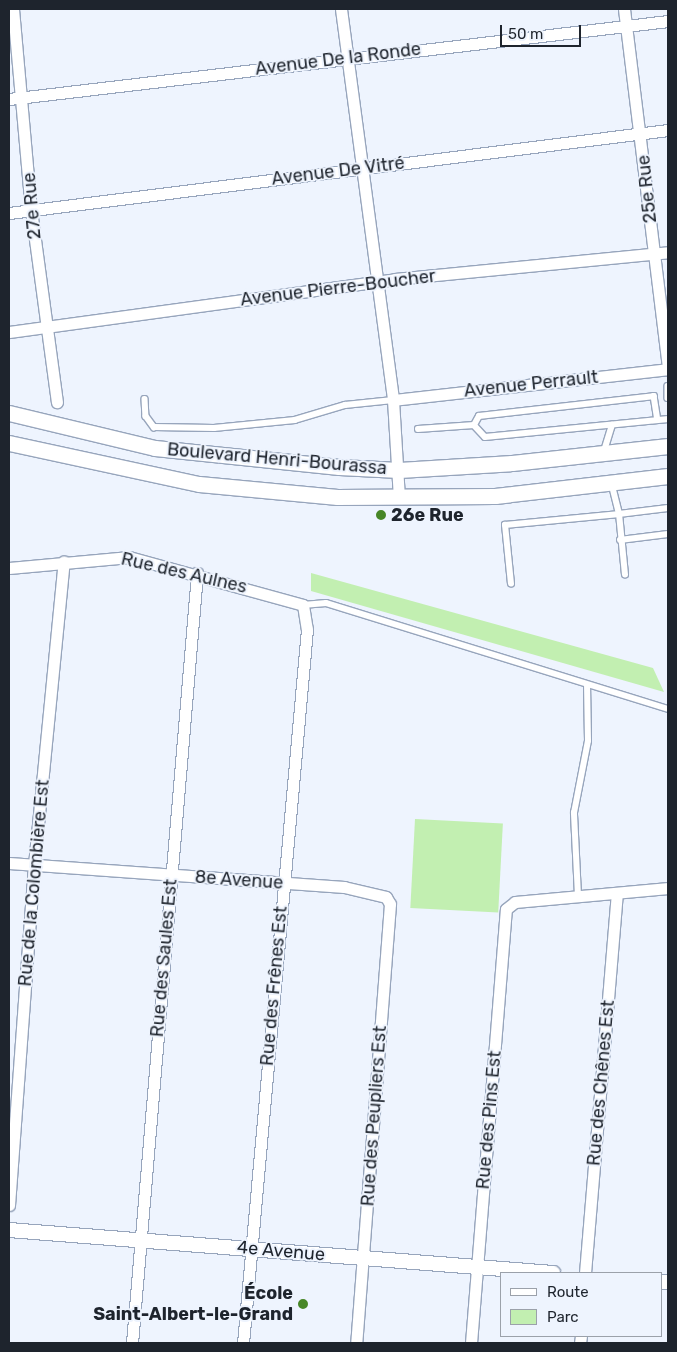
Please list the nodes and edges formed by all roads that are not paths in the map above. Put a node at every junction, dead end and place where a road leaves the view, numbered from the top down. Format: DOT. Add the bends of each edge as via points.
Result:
graph roads {
  1 [pos="13,9"];
  2 [pos="341,9"];
  3 [pos="624,9"];
  4 [pos="668,21"];
  5 [pos="626,26"];
  6 [pos="348,57"];
  7 [pos="24,96"];
  8 [pos="9,99"];
  9 [pos="668,130"];
  10 [pos="641,134"];
  11 [pos="362,168"];
  12 [pos="31,210"];
  13 [pos="9,213"];
  14 [pos="668,252"];
  15 [pos="654,254"];
  16 [pos="378,282"];
  17 [pos="46,328"];
  18 [pos="9,332"];
  19 [pos="668,369"];
  20 [pos="668,386"];
  21 [pos="668,398"];
  22 [pos="145,399"];
  23 [pos="393,400"];
  24 [pos="57,402"];
  25 [pos="9,413"];
  26 [pos="668,419"];
  27 [pos="658,420"];
  28 [pos="612,425"];
  29 [pos="474,426"];
  30 [pos="418,429"];
  31 [pos="9,443"];
  32 [pos="668,446"];
  33 [pos="604,453"];
  34 [pos="399,470"];
  35 [pos="668,476"];
  36 [pos="611,483"];
  37 [pos="400,498"];
  38 [pos="668,508"];
  39 [pos="619,514"];
  40 [pos="668,534"];
  41 [pos="620,540"];
  42 [pos="64,562"];
  43 [pos="9,568"];
  44 [pos="197,573"];
  45 [pos="625,575"];
  46 [pos="511,584"];
  47 [pos="303,605"];
  48 [pos="587,686"];
  49 [pos="668,709"];
  50 [pos="9,863"];
  51 [pos="34,865"];
  52 [pos="171,875"];
  53 [pos="283,883"];
  54 [pos="668,888"];
  55 [pos="617,893"];
  56 [pos="380,894"];
  57 [pos="578,896"];
  58 [pos="9,1205"];
  59 [pos="9,1230"];
  60 [pos="140,1240"];
  61 [pos="250,1249"];
  62 [pos="363,1258"];
  63 [pos="477,1267"];
  64 [pos="540,1272"];
  65 [pos="585,1272"];
  66 [pos="132,1343"];
  67 [pos="243,1343"];
  68 [pos="356,1343"];
  69 [pos="471,1343"];
  1 -- 7 [label="street, 27e Rue"];
  2 -- 6 [label="street"];
  3 -- 5 [label="street, 25e Rue"];
  4 -- 5 [label="street, Avenue De la Ronde"];
  5 -- 6 [label="street, Avenue De la Ronde"];
  5 -- 10 [label="street, 25e Rue"];
  6 -- 7 [label="street, Avenue De la Ronde"];
  6 -- 11 [label="street"];
  7 -- 8 [label="street, Avenue De la Ronde"];
  7 -- 12 [label="street, 27e Rue"];
  9 -- 10 [label="street, Avenue De Vitré"];
  10 -- 11 [label="street, Avenue De Vitré"];
  10 -- 15 [label="street, 25e Rue"];
  11 -- 12 [label="street, Avenue De Vitré"];
  11 -- 16 [label="street"];
  12 -- 13 [label="street, Avenue De Vitré"];
  12 -- 17 [label="street, 27e Rue"];
  14 -- 15 [label="street, Avenue Pierre-Boucher"];
  15 -- 16 [label="street, Avenue Pierre-Boucher"];
  15 -- 19 [label="street, 25e Rue"];
  16 -- 17 [label="street, Avenue Pierre-Boucher"];
  16 -- 23 [label="street"];
  17 -- 18 [label="street, Avenue Pierre-Boucher"];
  17 -- 24 [label="street, 27e Rue"];
  19 -- 23 [label="street, Avenue Perrault"];
  20 -- 21 [label="lane"];
  22 -- 23 [label="lane" via="146,416 154,427 214,428 295,420 345,405"];
  23 -- 34 [label="street"];
  25 -- 34 [label="main road, Boulevard Henri-Bourassa" via="204,455"];
  26 -- 27 [label="lane"];
  27 -- 28 [label="lane"];
  27 -- 29 [label="lane" via="654,396 480,416"];
  28 -- 29 [label="lane" via="485,437"];
  28 -- 33 [label="lane"];
  29 -- 30 [label="lane"];
  31 -- 37 [label="main road, Boulevard Henri-Bourassa" via="199,484 302,496"];
  32 -- 33 [label="main road, Boulevard Henri-Bourassa"];
  33 -- 34 [label="main road, Boulevard Henri-Bourassa"];
  34 -- 37 [label="street"];
  35 -- 36 [label="main road, Boulevard Henri-Bourassa"];
  36 -- 37 [label="main road, Boulevard Henri-Bourassa" via="495,496"];
  36 -- 39 [label="lane"];
  38 -- 39 [label="lane"];
  39 -- 41 [label="lane"];
  39 -- 46 [label="lane" via="505,526"];
  40 -- 41 [label="lane"];
  41 -- 45 [label="lane"];
  42 -- 43 [label="street, Rue des Aulnes"];
  42 -- 44 [label="street, Rue des Aulnes" via="128,557"];
  42 -- 51 [label="street, Rue de la Colombière Est"];
  44 -- 47 [label="street, Rue des Aulnes"];
  44 -- 52 [label="street, Rue des Saules Est"];
  47 -- 48 [label="lane" via="326,602"];
  47 -- 53 [label="street, Rue des Frênes Est" via="307,629"];
  48 -- 49 [label="lane"];
  48 -- 57 [label="lane" via="588,741 574,813"];
  50 -- 51 [label="street, 8e Avenue"];
  51 -- 52 [label="street, 8e Avenue"];
  51 -- 58 [label="street, Rue de la Colombière Est"];
  52 -- 53 [label="street, 8e Avenue"];
  52 -- 60 [label="street, Rue des Saules Est"];
  53 -- 56 [label="street, 8e Avenue"];
  53 -- 61 [label="street, Rue des Frênes Est"];
  54 -- 55 [label="street"];
  55 -- 57 [label="street"];
  55 -- 65 [label="street, Rue des Chênes Est"];
  56 -- 62 [label="street, Rue des Peupliers Est" via="390,904"];
  57 -- 63 [label="street, Rue des Pins Est" via="515,902 506,909"];
  59 -- 60 [label="street, 4e Avenue"];
  60 -- 61 [label="street, 4e Avenue"];
  60 -- 66 [label="street, Rue des Saules Est"];
  61 -- 62 [label="street, 4e Avenue"];
  61 -- 67 [label="street, Rue des Frênes Est"];
  62 -- 63 [label="street, 4e Avenue"];
  62 -- 68 [label="street, Rue des Peupliers Est"];
  63 -- 64 [label="street, 4e Avenue"];
  63 -- 69 [label="street, Rue des Pins Est"];
}
